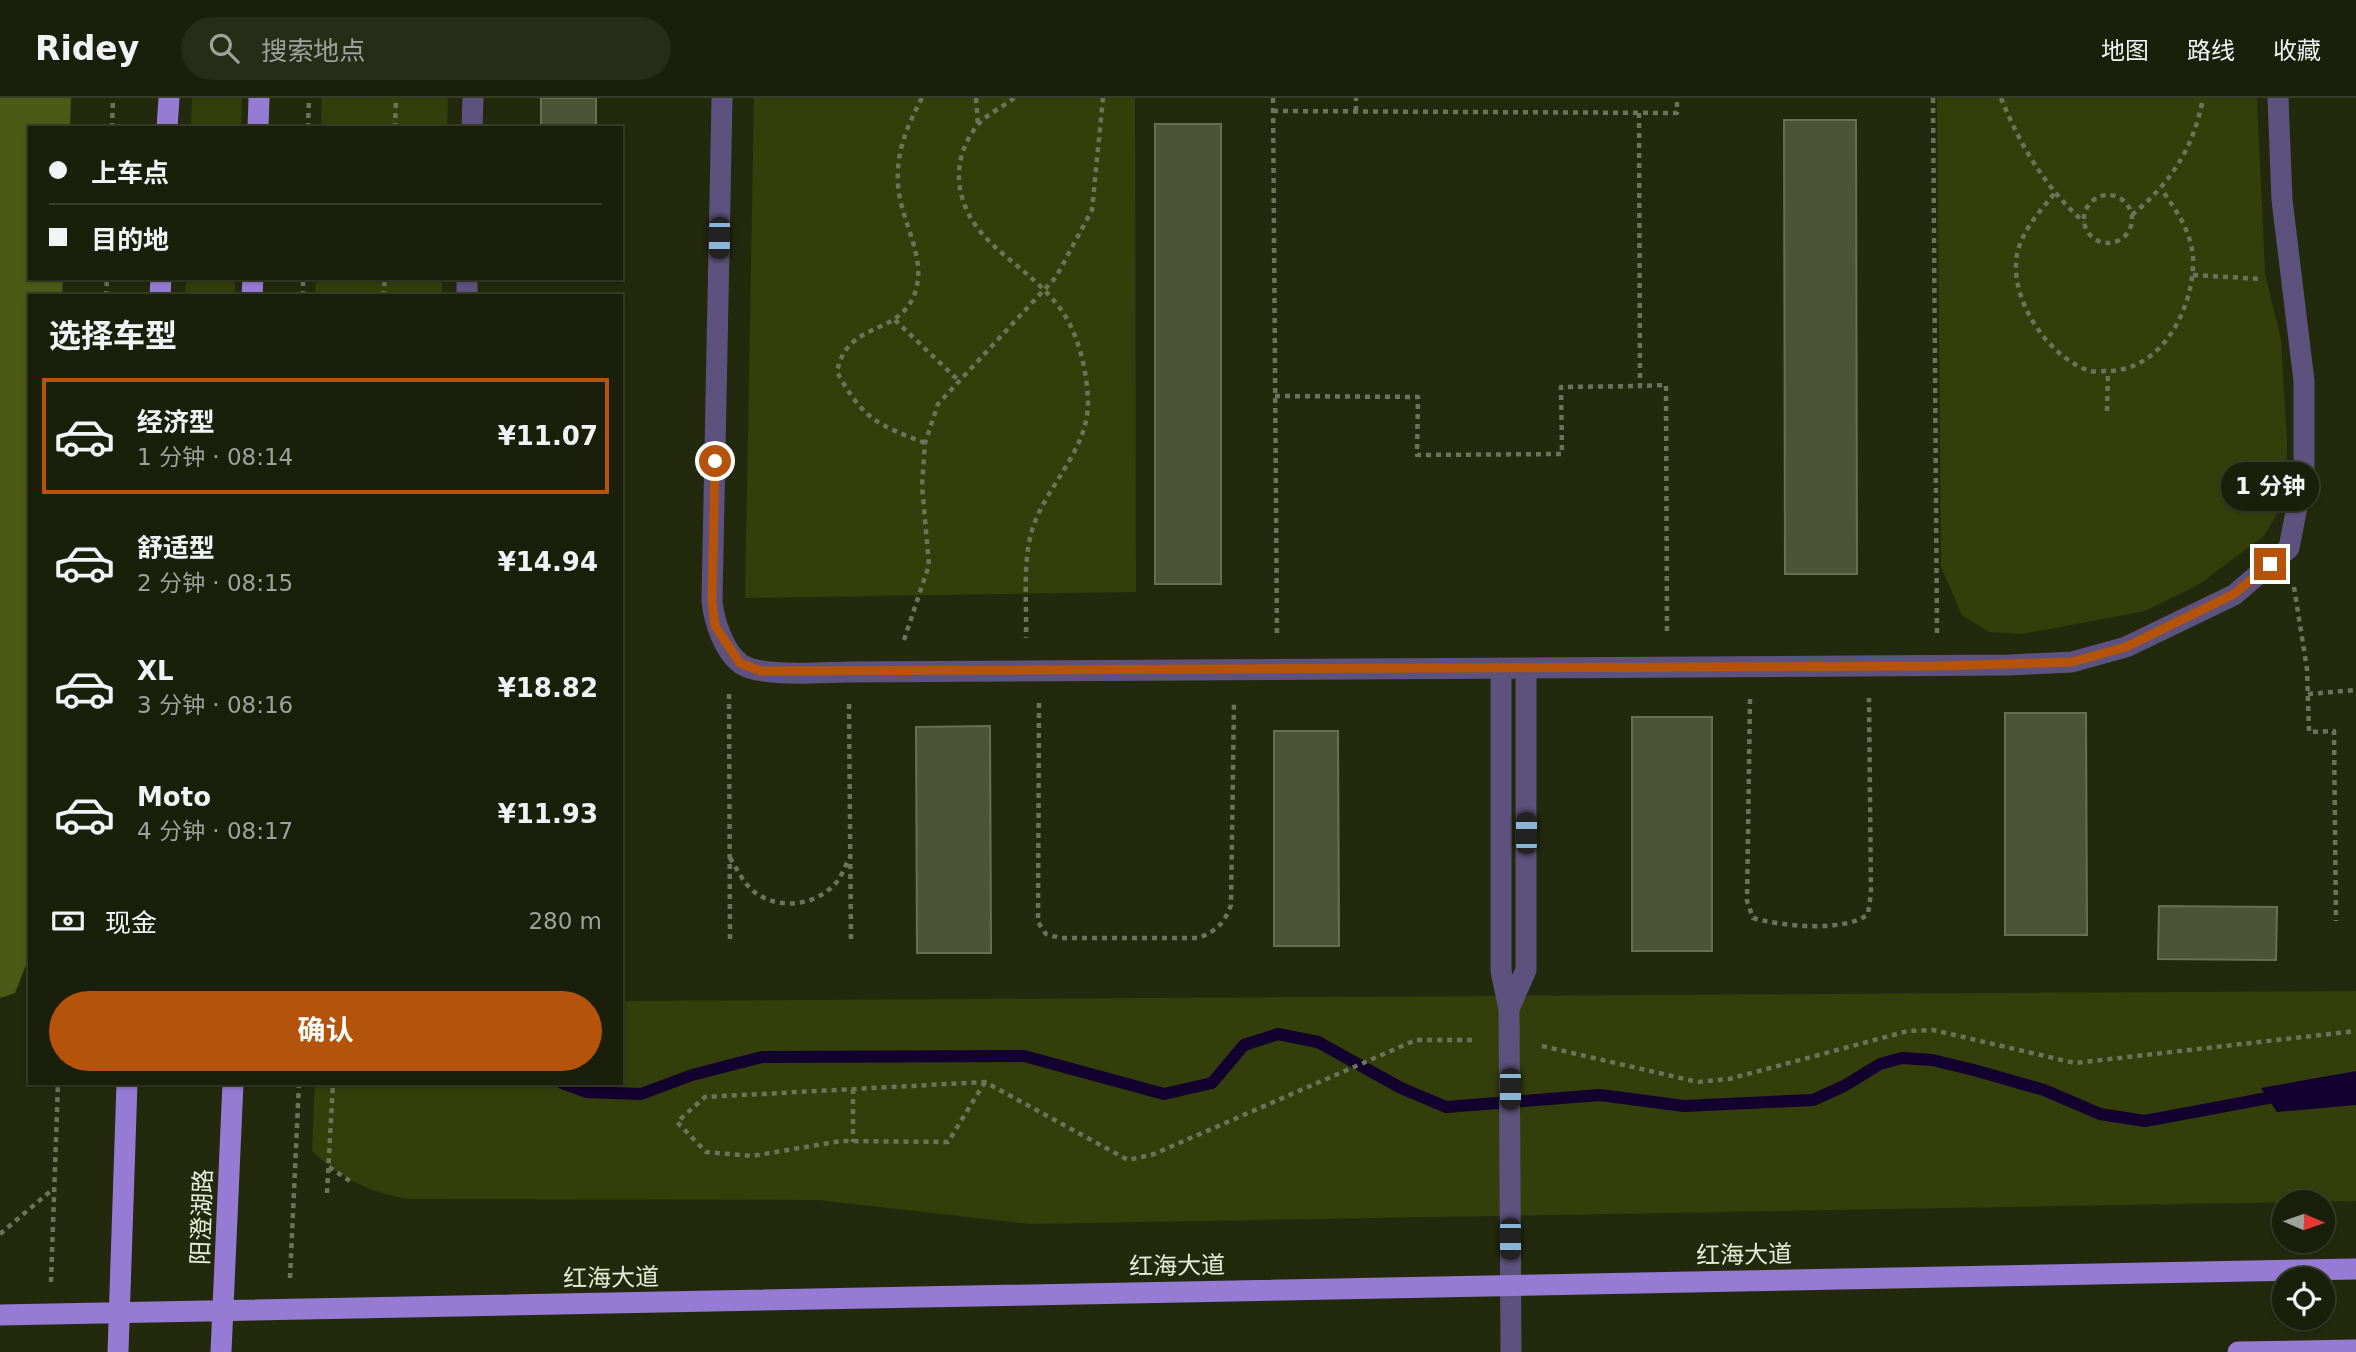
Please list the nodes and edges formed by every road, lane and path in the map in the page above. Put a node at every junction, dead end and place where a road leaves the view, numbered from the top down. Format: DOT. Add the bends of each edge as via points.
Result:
graph roads {
  1 [pos="113,98"];
  2 [pos="169,98"];
  3 [pos="259,98"];
  4 [pos="309,98"];
  5 [pos="396,98"];
  6 [pos="473,98"];
  7 [pos="722,98"];
  8 [pos="922,98"];
  9 [pos="976,98"];
  10 [pos="1014,98"];
  11 [pos="1103,98"];
  12 [pos="1273,98"];
  13 [pos="1356,98"];
  14 [pos="1677,98"];
  15 [pos="1933,98"];
  16 [pos="2001,98"];
  17 [pos="2203,98"];
  18 [pos="2278,98"];
  19 [pos="1273,111"];
  20 [pos="1356,111"];
  21 [pos="1639,113"];
  22 [pos="978,125"];
  23 [pos="112,126"];
  24 [pos="167,126"];
  25 [pos="258,126"];
  26 [pos="308,126"];
  27 [pos="395,126"];
  28 [pos="472,126"];
  29 [pos="2162,190"];
  30 [pos="2054,194"];
  31 [pos="2132,215"];
  32 [pos="2084,222"];
  33 [pos="2193,275"];
  34 [pos="2292,281"];
  35 [pos="1044,289"];
  36 [pos="895,320"];
  37 [pos="2108,371"];
  38 [pos="959,381"];
  39 [pos="1640,386"];
  40 [pos="1275,396"];
  41 [pos="2108,411"];
  42 [pos="925,443"];
  43 [pos="2288,548"];
  44 [pos="730,648"];
  45 [pos="1869,666"];
  46 [pos="1937,666"];
  47 [pos="1668,667"];
  48 [pos="1750,667"];
  49 [pos="1501,668"];
  50 [pos="1526,668"];
  51 [pos="1277,669"];
  52 [pos="1234,670"];
  53 [pos="1032,671"];
  54 [pos="849,672"];
  55 [pos="894,672"];
  56 [pos="2356,690"];
  57 [pos="2308,694"];
  58 [pos="850,856"];
  59 [pos="729,858"];
  60 [pos="2336,921"];
  61 [pos="730,940"];
  62 [pos="851,940"];
  63 [pos="1509,1009"];
  64 [pos="2356,1031"];
  65 [pos="1488,1040"];
  66 [pos="1533,1045"];
  67 [pos="985,1082"];
  68 [pos="58,1085"];
  69 [pos="127,1085"];
  70 [pos="233,1085"];
  71 [pos="299,1085"];
  72 [pos="333,1085"];
  73 [pos="853,1089"];
  74 [pos="853,1142"];
  75 [pos="328,1167"];
  76 [pos="350,1181"];
  77 [pos="54,1188"];
  78 [pos="327,1193"];
  79 [pos="0,1234"];
  80 [pos="2356,1269"];
  81 [pos="1510,1286"];
  82 [pos="289,1310"];
  83 [pos="224,1311"];
  84 [pos="120,1313"];
  85 [pos="50,1314"];
  86 [pos="0,1315"];
  87 [pos="2356,1350"];
  88 [pos="118,1352"];
  89 [pos="221,1352"];
  90 [pos="1511,1352"];
  91 [pos="2238,1352"];
  1 -- 23 [label="path"];
  2 -- 24 [label="main road"];
  3 -- 25 [label="main road"];
  4 -- 26 [label="path"];
  5 -- 27 [label="path"];
  6 -- 28 [label="lane"];
  7 -- 44 [label="lane" via="712,601 715,626"];
  8 -- 36 [label="path" via="898,159 898,187 920,273 912,299"];
  9 -- 22 [label="path"];
  10 -- 22 [label="path"];
  11 -- 35 [label="path" via="1092,210 1056,277"];
  12 -- 19 [label="path"];
  13 -- 20 [label="path"];
  14 -- 21 [label="path" via="1677,113"];
  15 -- 46 [label="path"];
  16 -- 30 [label="path"];
  17 -- 29 [label="path" via="2184,157"];
  18 -- 34 [label="lane" via="2282,200"];
  19 -- 20 [label="path"];
  19 -- 40 [label="path"];
  20 -- 21 [label="path"];
  21 -- 39 [label="path"];
  22 -- 35 [label="path" via="959,157 959,186 966,212 988,240"];
  29 -- 31 [label="path"];
  29 -- 33 [label="path" via="2184,223 2193,254"];
  30 -- 32 [label="path"];
  30 -- 37 [label="path" via="2029,223 2018,249 2021,297 2033,323 2054,349 2090,371"];
  31 -- 32 [label="path" via="2124,201 2109,195 2087,206"];
  31 -- 32 [label="path" via="2126,237 2111,244 2091,236"];
  33 -- 34 [label="path"];
  33 -- 37 [label="path" via="2186,307 2169,336 2133,367"];
  34 -- 43 [label="lane" via="2304,381 2304,471"];
  35 -- 38 [label="path"];
  35 -- 53 [label="path" via="1076,338 1088,405 1072,456 1033,526 1028,546"];
  36 -- 38 [label="path"];
  36 -- 42 [label="path" via="851,340 840,354 837,372 865,415"];
  37 -- 41 [label="path"];
  38 -- 42 [label="path" via="938,404"];
  39 -- 40 [label="path" via="1561,387 1562,454 1417,455 1418,397"];
  39 -- 47 [label="path" via="1666,386"];
  40 -- 51 [label="path"];
  42 -- 55 [label="path" via="922,486 929,565"];
  43 -- 46 [label="lane" via="2234,594 2126,647 2072,662"];
  43 -- 57 [label="path"];
  44 -- 54 [label="lane" via="740,663 761,671"];
  44 -- 59 [label="path"];
  45 -- 46 [label="lane"];
  45 -- 48 [label="lane"];
  45 -- 48 [label="path" via="1871,893 1868,914 1857,922 1838,925 1773,924 1753,918 1747,901"];
  47 -- 48 [label="lane"];
  47 -- 50 [label="lane"];
  49 -- 50 [label="lane"];
  49 -- 51 [label="lane"];
  49 -- 63 [label="lane" via="1501,971"];
  50 -- 63 [label="lane" via="1526,970"];
  51 -- 52 [label="lane"];
  52 -- 53 [label="lane"];
  52 -- 53 [label="path" via="1231,905 1217,930 1199,938 1060,938 1046,934 1038,922"];
  53 -- 55 [label="lane"];
  54 -- 55 [label="lane"];
  54 -- 58 [label="path"];
  56 -- 57 [label="path"];
  57 -- 60 [label="path" via="2309,732 2334,731"];
  58 -- 59 [label="path" via="835,885 814,901 792,904 767,901 750,888"];
  58 -- 62 [label="path"];
  59 -- 61 [label="path"];
  63 -- 81 [label="lane"];
  64 -- 66 [label="path" via="2087,1063 1933,1030 1908,1031 1729,1079 1698,1082"];
  65 -- 67 [label="path" via="1416,1040 1154,1154 1128,1160"];
  67 -- 73 [label="path"];
  67 -- 74 [label="path" via="948,1142"];
  68 -- 77 [label="path"];
  69 -- 84 [label="main road"];
  70 -- 83 [label="main road, 阳澄湖路"];
  71 -- 82 [label="path"];
  72 -- 75 [label="path"];
  73 -- 74 [label="path"];
  73 -- 74 [label="path" via="705,1097 677,1122 706,1152 752,1156"];
  75 -- 76 [label="path"];
  75 -- 78 [label="path"];
  77 -- 79 [label="path"];
  77 -- 85 [label="path"];
  80 -- 81 [label="main road, 红海大道"];
  81 -- 82 [label="main road, 红海大道"];
  81 -- 90 [label="lane"];
  82 -- 83 [label="main road, 红海大道"];
  83 -- 84 [label="main road, 红海大道"];
  83 -- 89 [label="main road, 阳澄湖路"];
  84 -- 85 [label="main road, 红海大道"];
  84 -- 88 [label="main road"];
  85 -- 86 [label="main road, 红海大道"];
  87 -- 91 [label="main road"];
}
